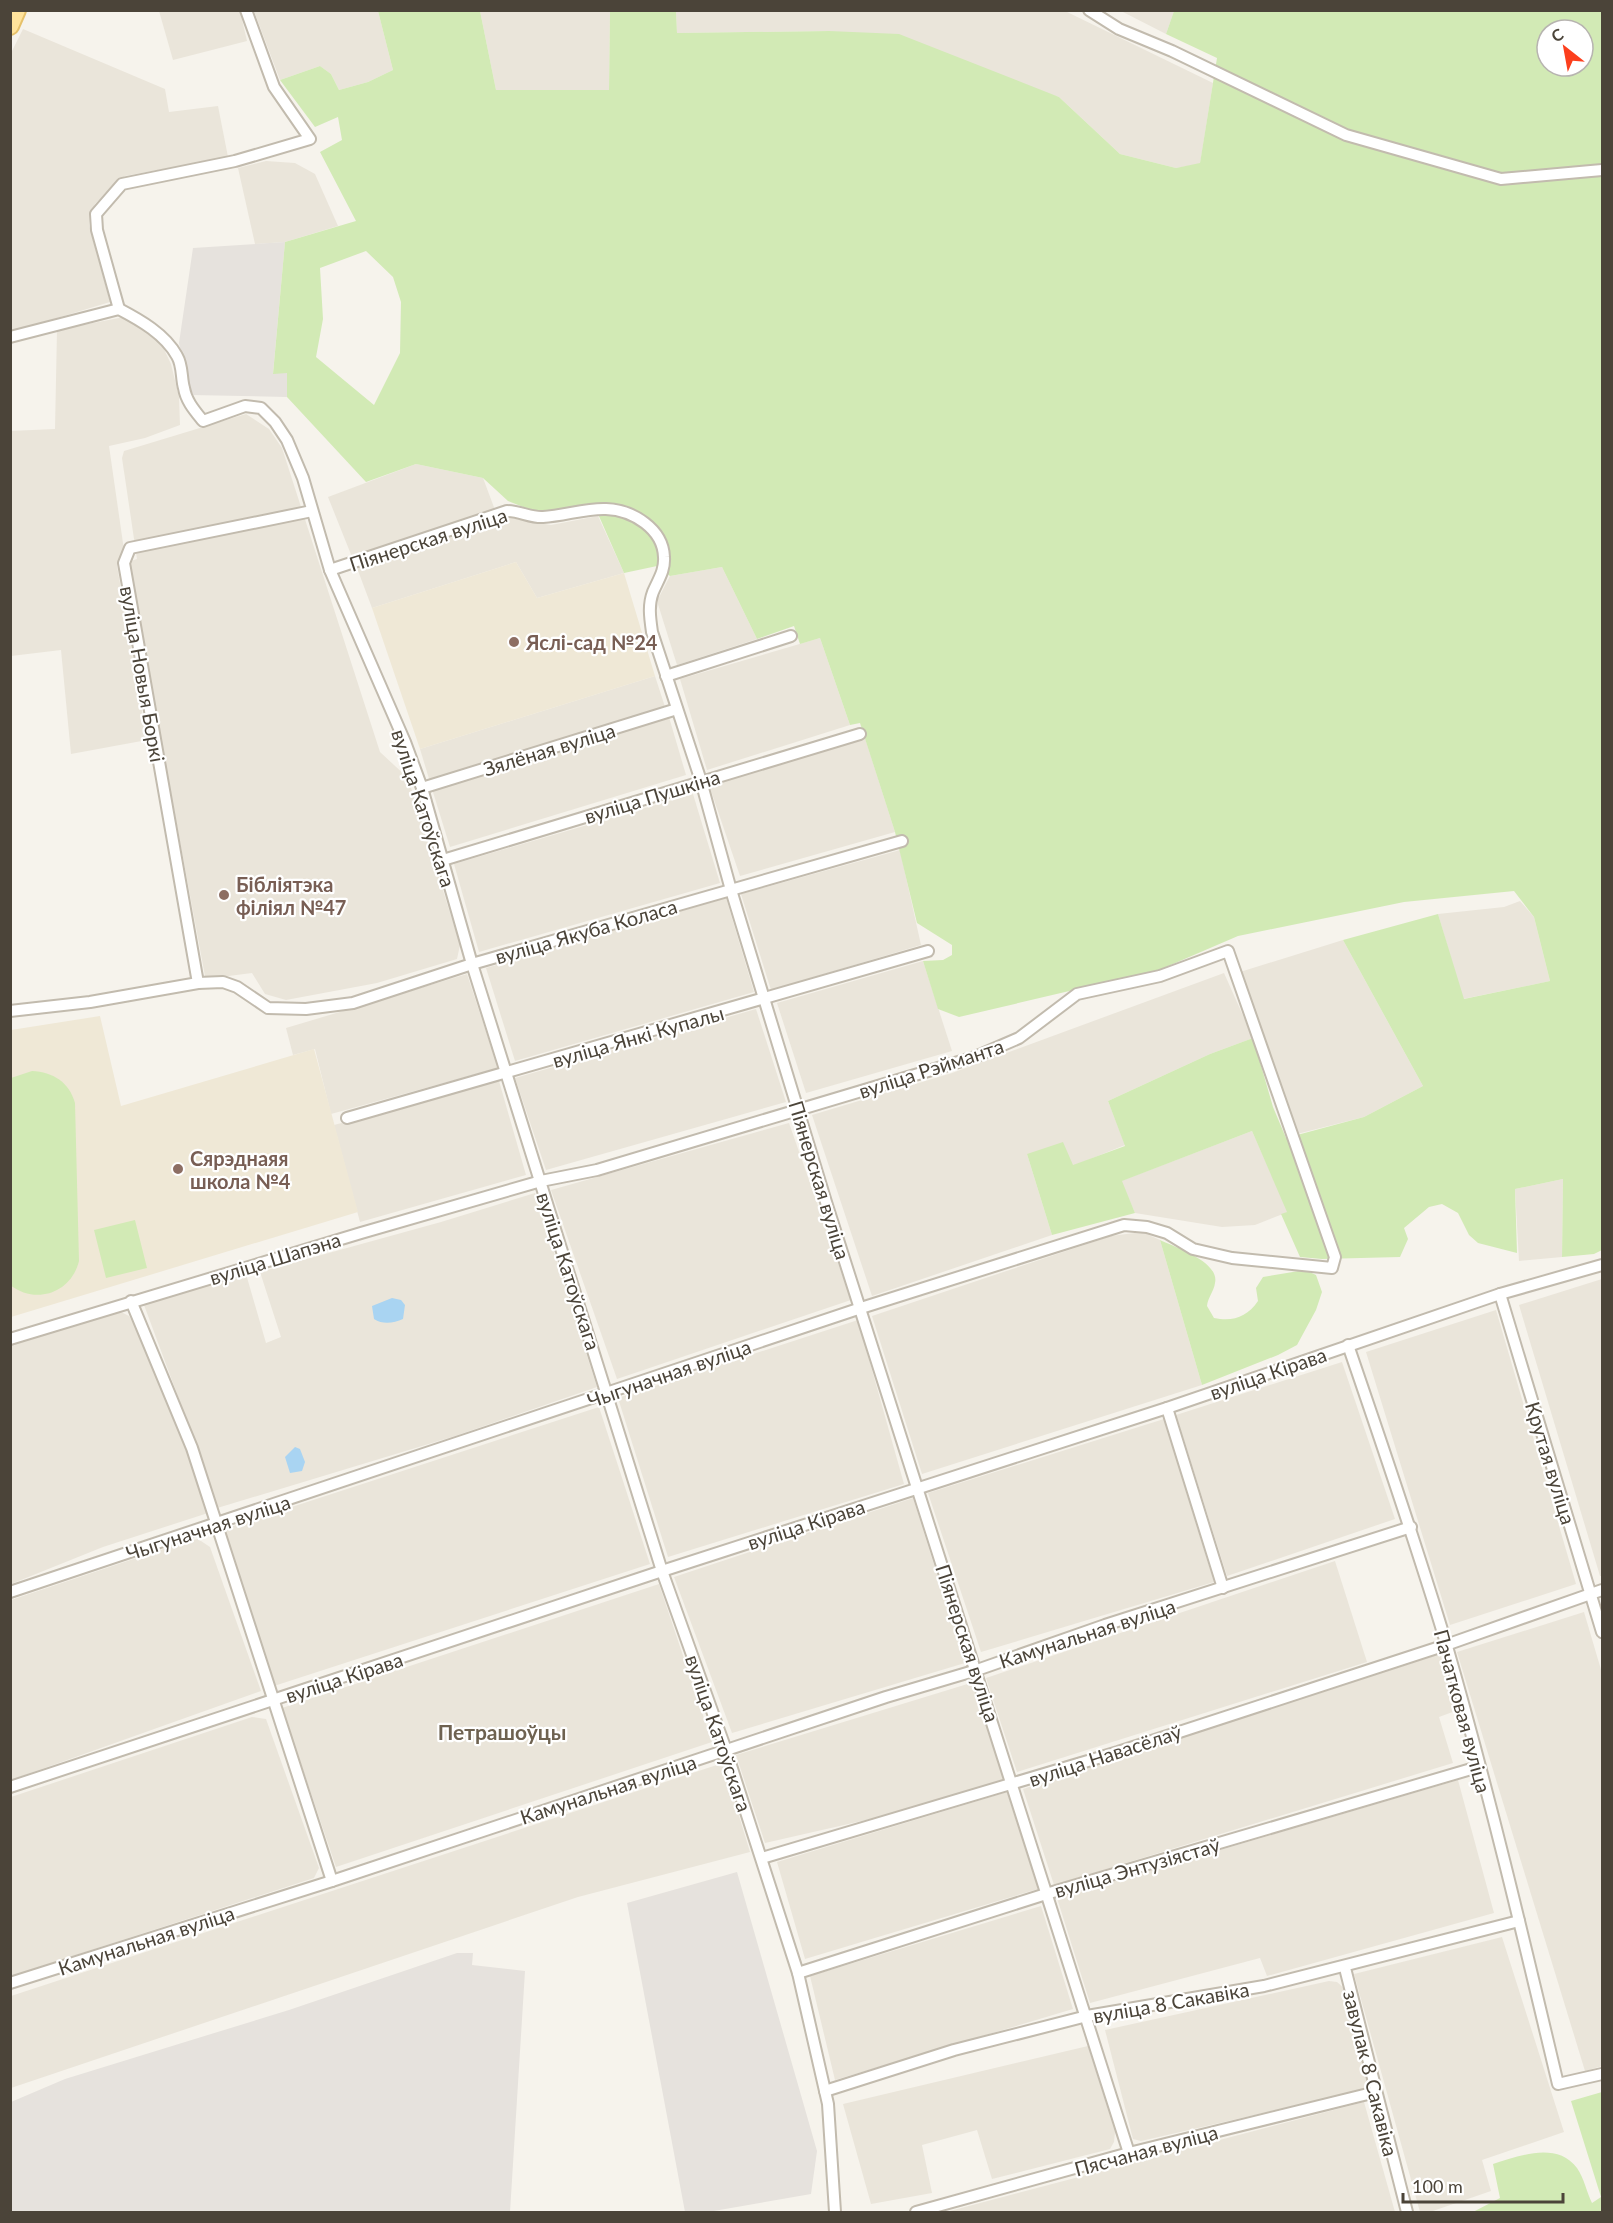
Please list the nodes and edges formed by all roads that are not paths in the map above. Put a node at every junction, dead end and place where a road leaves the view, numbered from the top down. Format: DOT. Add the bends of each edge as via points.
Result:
graph roads {
  1 [pos="17,10"];
  2 [pos="246,10"];
  3 [pos="1089,10"];
  4 [pos="10,26"];
  5 [pos="1602,170"];
  6 [pos="119,309"];
  7 [pos="10,337"];
  8 [pos="312,511"];
  9 [pos="330,570"];
  10 [pos="791,636"];
  11 [pos="666,676"];
  12 [pos="677,709"];
  13 [pos="860,734"];
  14 [pos="701,781"];
  15 [pos="422,789"];
  16 [pos="902,841"];
  17 [pos="443,860"];
  18 [pos="731,890"];
  19 [pos="928,951"];
  20 [pos="472,964"];
  21 [pos="198,983"];
  22 [pos="764,1000"];
  23 [pos="10,1011"];
  24 [pos="507,1074"];
  25 [pos="798,1109"];
  26 [pos="347,1118"];
  27 [pos="541,1181"];
  28 [pos="1602,1265"];
  29 [pos="1332,1268"];
  30 [pos="1500,1294"];
  31 [pos="131,1301"];
  32 [pos="861,1308"];
  33 [pos="10,1339"];
  34 [pos="1348,1345"];
  35 [pos="608,1393"];
  36 [pos="1167,1408"];
  37 [pos="917,1488"];
  38 [pos="215,1526"];
  39 [pos="1411,1527"];
  40 [pos="662,1571"];
  41 [pos="1224,1588"];
  42 [pos="1602,1590"];
  43 [pos="10,1592"];
  44 [pos="1591,1593"];
  45 [pos="1602,1632"];
  46 [pos="1446,1645"];
  47 [pos="977,1670"];
  48 [pos="273,1701"];
  49 [pos="726,1750"];
  50 [pos="1478,1767"];
  51 [pos="1014,1785"];
  52 [pos="10,1787"];
  53 [pos="762,1858"];
  54 [pos="332,1881"];
  55 [pos="1046,1894"];
  56 [pos="1519,1921"];
  57 [pos="1345,1968"];
  58 [pos="798,1973"];
  59 [pos="10,1983"];
  60 [pos="1087,2016"];
  61 [pos="1602,2074"];
  62 [pos="825,2091"];
  63 [pos="1376,2092"];
  64 [pos="1129,2153"];
  65 [pos="835,2212"];
  66 [pos="916,2212"];
  67 [pos="1407,2212"];
  1 -- 4 [label="main road"];
  2 -- 6 [label="street" via="274,87 310,140 235,161 122,184 96,214"];
  3 -- 5 [label="street" via="1119,29 1346,135 1501,179"];
  6 -- 7 [label="street"];
  6 -- 8 [label="street, вуліца Катоўскага" via="163,338 177,356 190,404 203,421 245,406 261,408 275,422 303,478"];
  8 -- 9 [label="street, вуліца Катоўскага"];
  8 -- 21 [label="street, вуліца Новыя Боркі" via="130,548 124,563"];
  9 -- 11 [label="street, Піянерская вуліца" via="507,511 522,511 539,518 606,509 624,513 640,519 662,543 662,574 649,609"];
  9 -- 15 [label="street, вуліца Катоўскага"];
  10 -- 11 [label="street"];
  11 -- 12 [label="street, Піянерская вуліца"];
  12 -- 14 [label="street, Піянерская вуліца"];
  12 -- 15 [label="street, Зялёная вуліца"];
  13 -- 14 [label="street, вуліца Пушкіна"];
  14 -- 17 [label="street, вуліца Пушкіна"];
  14 -- 18 [label="street, Піянерская вуліца"];
  15 -- 17 [label="street, вуліца Катоўскага"];
  16 -- 18 [label="street, вуліца Якуба Коласа"];
  17 -- 20 [label="street, вуліца Катоўскага"];
  18 -- 20 [label="street, вуліца Якуба Коласа"];
  18 -- 22 [label="street, Піянерская вуліца"];
  19 -- 22 [label="street, вуліца Янкі Купалы"];
  20 -- 21 [label="street, вуліца Якуба Коласа" via="352,1002 306,1009 268,1008 237,987 223,982"];
  20 -- 24 [label="street, вуліца Катоўскага"];
  21 -- 23 [label="street"];
  22 -- 24 [label="street, вуліца Янкі Купалы"];
  22 -- 25 [label="street, Піянерская вуліца"];
  24 -- 26 [label="street, вуліца Янкі Купалы"];
  24 -- 27 [label="street, вуліца Катоўскага"];
  25 -- 27 [label="street, вуліца Рэйманта" via="597,1170"];
  25 -- 29 [label="street, вуліца Рэйманта" via="975,1057 1019,1038 1077,994 1160,976 1228,951 1335,1257"];
  25 -- 32 [label="street, Піянерская вуліца"];
  27 -- 31 [label="street, вуліца Шапэна"];
  27 -- 35 [label="street, вуліца Катоўскага"];
  28 -- 30 [label="street, вуліца Кірава"];
  29 -- 32 [label="street, Чыгуначная вуліца" via="1232,1258 1193,1249 1167,1233 1125,1225"];
  30 -- 34 [label="street, вуліца Кірава"];
  30 -- 44 [label="street, Крутая вуліца"];
  31 -- 33 [label="street, вуліца Шапэна"];
  31 -- 38 [label="street" via="192,1448"];
  32 -- 35 [label="street, Чыгуначная вуліца"];
  32 -- 37 [label="street, Піянерская вуліца"];
  34 -- 36 [label="street, вуліца Кірава"];
  34 -- 39 [label="street, Пачатковая вуліца"];
  35 -- 38 [label="street, Чыгуначная вуліца"];
  35 -- 40 [label="street, вуліца Катоўскага"];
  36 -- 37 [label="street, вуліца Кірава"];
  36 -- 41 [label="street"];
  37 -- 40 [label="street, вуліца Кірава"];
  37 -- 47 [label="street, Піянерская вуліца"];
  38 -- 43 [label="street, Чыгуначная вуліца"];
  38 -- 48 [label="street"];
  39 -- 41 [label="street, Камунальная вуліца"];
  39 -- 46 [label="street, Пачатковая вуліца"];
  40 -- 48 [label="street, вуліца Кірава"];
  40 -- 49 [label="street, вуліца Катоўскага"];
  41 -- 47 [label="street, Камунальная вуліца"];
  42 -- 44 [label="street, вуліца Навасёлаў"];
  44 -- 45 [label="street, Крутая вуліца"];
  44 -- 46 [label="street, вуліца Навасёлаў"];
  46 -- 50 [label="street, Пачатковая вуліца"];
  46 -- 51 [label="street, вуліца Навасёлаў"];
  47 -- 49 [label="street, Камунальная вуліца"];
  47 -- 51 [label="street, Піянерская вуліца"];
  48 -- 52 [label="street, вуліца Кірава"];
  48 -- 54 [label="street"];
  49 -- 53 [label="street, вуліца Катоўскага"];
  49 -- 54 [label="street, Камунальная вуліца"];
  50 -- 55 [label="street, вуліца Энтузіястаў"];
  50 -- 56 [label="street, Пачатковая вуліца"];
  51 -- 53 [label="street, вуліца Навасёлаў"];
  51 -- 55 [label="street, Піянерская вуліца"];
  53 -- 58 [label="street, вуліца Катоўскага"];
  54 -- 59 [label="street, Камунальная вуліца"];
  55 -- 58 [label="street, вуліца Энтузіястаў"];
  55 -- 60 [label="street, Піянерская вуліца"];
  56 -- 57 [label="street, вуліца 8 Сакавіка"];
  56 -- 61 [label="street, Пачатковая вуліца" via="1558,2084"];
  57 -- 60 [label="street, вуліца 8 Сакавіка"];
  57 -- 63 [label="street, завулак 8 Сакавіка"];
  58 -- 62 [label="street, вуліца Катоўскага"];
  60 -- 62 [label="street, вуліца 8 Сакавіка" via="954,2050"];
  60 -- 64 [label="street, Піянерская вуліца"];
  62 -- 65 [label="street, вуліца Катоўскага"];
  63 -- 64 [label="street, Пясчаная вуліца"];
  63 -- 67 [label="street, завулак 8 Сакавіка"];
  64 -- 66 [label="street, Пясчаная вуліца"];
}
